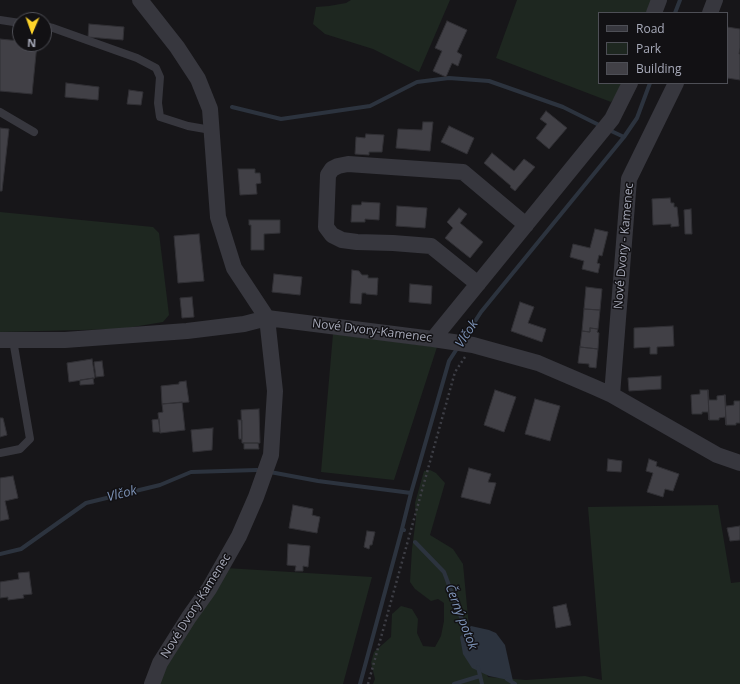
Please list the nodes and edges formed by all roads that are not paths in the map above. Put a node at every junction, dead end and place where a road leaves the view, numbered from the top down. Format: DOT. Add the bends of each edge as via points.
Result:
graph roads {
  1 [pos="140,0"];
  2 [pos="659,0"];
  3 [pos="715,0"];
  4 [pos="654,12"];
  5 [pos="710,12"];
  6 [pos="0,20"];
  7 [pos="12,22"];
  8 [pos="52,28"];
  9 [pos="630,84"];
  10 [pos="676,84"];
  11 [pos="0,112"];
  12 [pos="211,130"];
  13 [pos="34,132"];
  14 [pos="526,225"];
  15 [pos="478,284"];
  16 [pos="267,318"];
  17 [pos="7,340"];
  18 [pos="436,340"];
  19 [pos="612,395"];
  20 [pos="0,453"];
  21 [pos="740,463"];
  22 [pos="152,684"];
  1 -- 12 [label="street, Nové Dvory-Kamenec" via="178,47 198,79 210,109"];
  2 -- 4 [label="street"];
  3 -- 5 [label="street"];
  6 -- 7 [label="lane"];
  8 -- 12 [label="lane" via="156,68 160,77 160,117"];
  9 -- 14 [label="street" via="612,119"];
  10 -- 19 [label="street, Nové Dvory - Kamenec" via="629,179"];
  11 -- 13 [label="lane"];
  12 -- 16 [label="street, Nové Dvory-Kamenec" via="218,217 234,268"];
  14 -- 15 [label="street"];
  14 -- 15 [label="street" via="463,172 348,164 332,169 328,175 326,227 332,235 349,241 431,246"];
  15 -- 18 [label="street"];
  16 -- 17 [label="street, Nové Dvory-Kamenec" via="244,324 187,331 65,340"];
  16 -- 18 [label="street, Nové Dvory-Kamenec"];
  16 -- 22 [label="street, Nové Dvory-Kamenec" via="275,391 271,455 240,536 209,589 160,663"];
  17 -- 20 [label="lane" via="30,439 20,449"];
  18 -- 19 [label="street, Nové Dvory-Kamenec" via="473,345 538,363"];
  19 -- 21 [label="street, Nové Dvory-Kamenec" via="717,455"];
}
